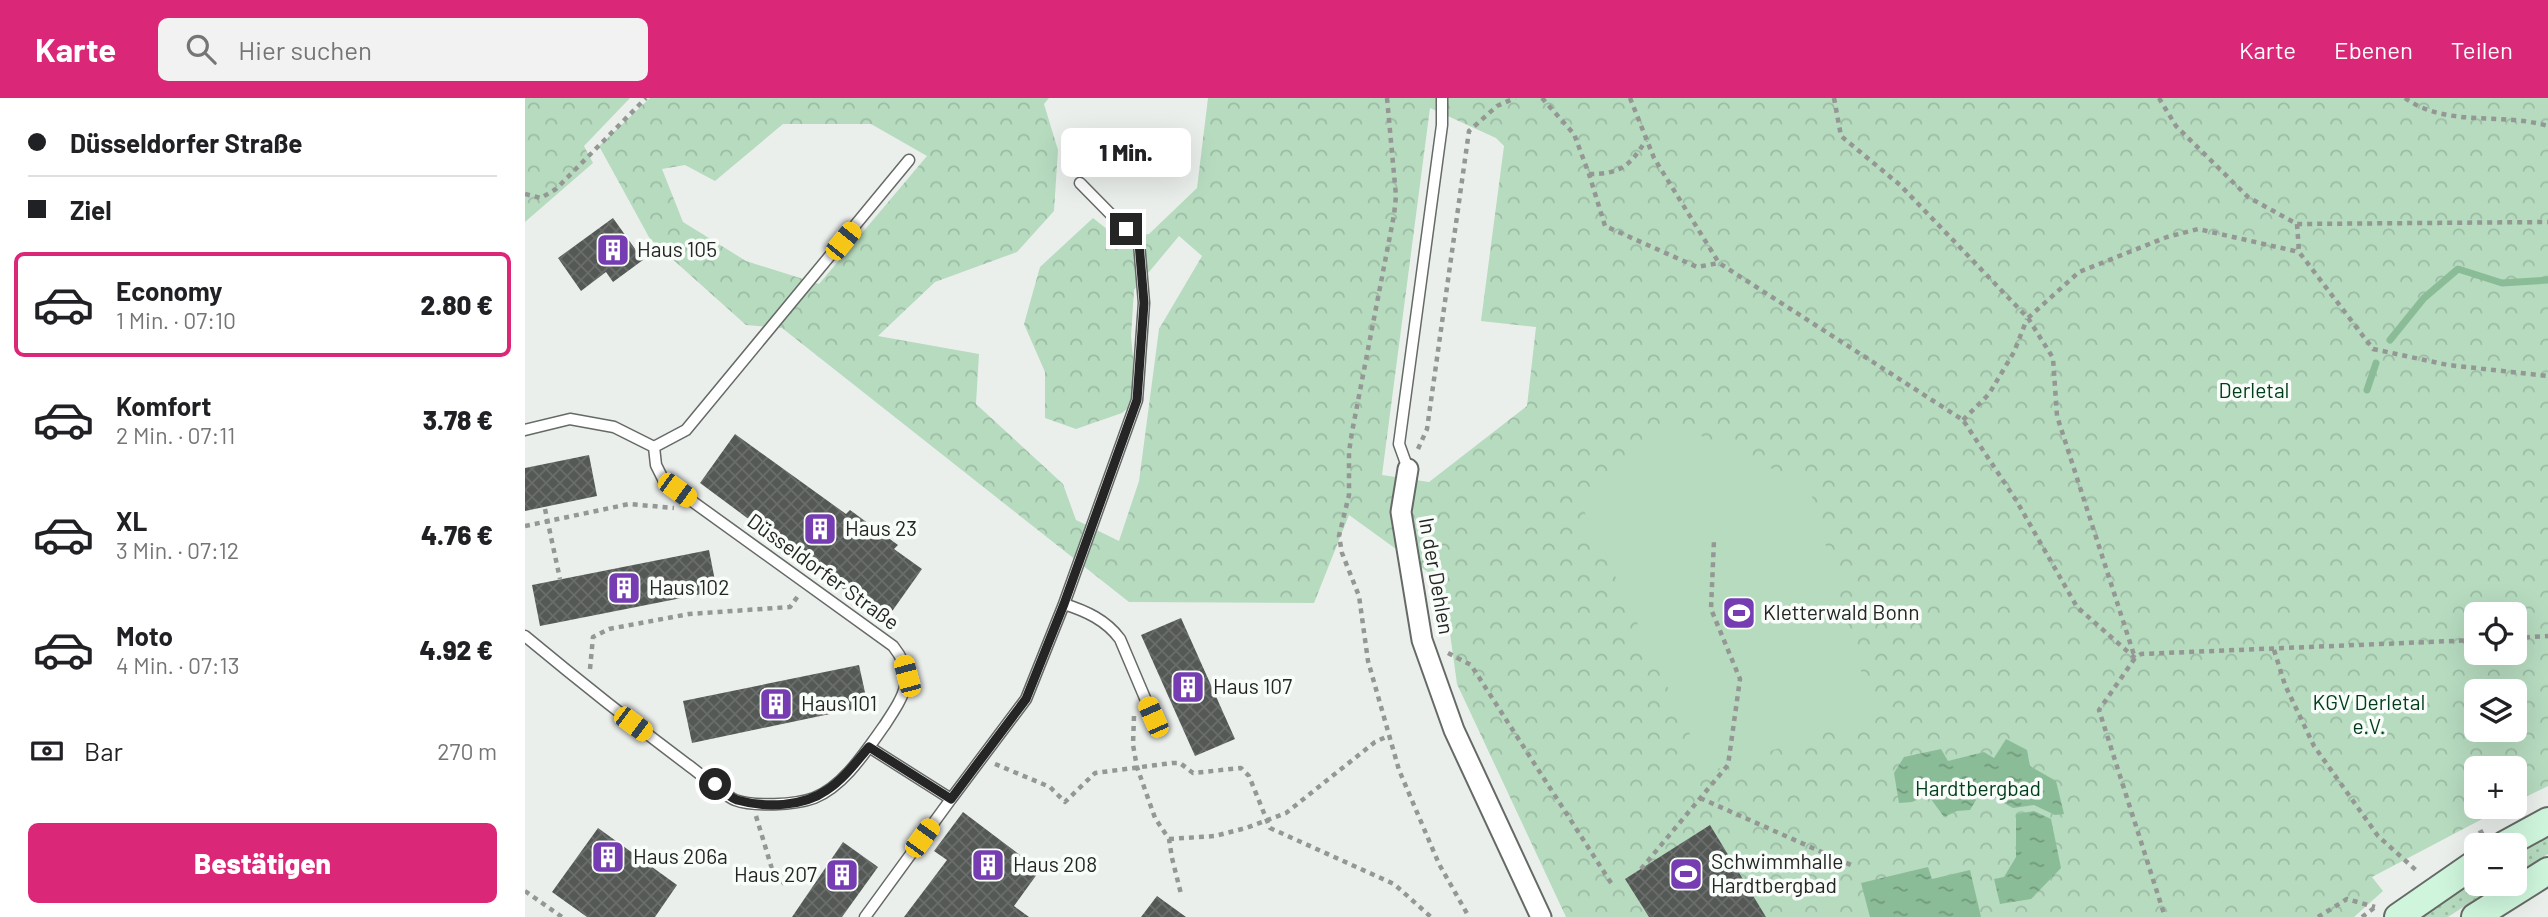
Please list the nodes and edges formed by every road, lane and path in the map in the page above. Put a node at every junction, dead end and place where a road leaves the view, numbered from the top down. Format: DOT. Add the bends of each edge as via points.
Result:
graph roads {
  1 [pos="646,98"];
  2 [pos="1442,98"];
  3 [pos="1515,98"];
  4 [pos="1542,98"];
  5 [pos="1630,98"];
  6 [pos="1834,98"];
  7 [pos="2159,98"];
  8 [pos="2405,98"];
  9 [pos="2548,126"];
  10 [pos="1647,139"];
  11 [pos="909,160"];
  12 [pos="1589,174"];
  13 [pos="1080,183"];
  14 [pos="525,194"];
  15 [pos="2548,222"];
  16 [pos="2297,224"];
  17 [pos="2299,252"];
  18 [pos="1719,263"];
  19 [pos="2028,318"];
  20 [pos="2548,376"];
  21 [pos="1963,420"];
  22 [pos="525,430"];
  23 [pos="653,447"];
  24 [pos="1408,469"];
  25 [pos="689,498"];
  26 [pos="545,509"];
  27 [pos="547,521"];
  28 [pos="525,526"];
  29 [pos="1714,540"];
  30 [pos="560,579"];
  31 [pos="807,584"];
  32 [pos="1064,604"];
  33 [pos="525,636"];
  34 [pos="2548,636"];
  35 [pos="2527,637"];
  36 [pos="1422,640"];
  37 [pos="2464,641"];
  38 [pos="2274,650"];
  39 [pos="2135,658"];
  40 [pos="584,685"];
  41 [pos="1142,692"];
  42 [pos="1153,717"];
  43 [pos="1388,736"];
  44 [pos="869,747"];
  45 [pos="981,759"];
  46 [pos="1137,767"];
  47 [pos="1700,798"];
  48 [pos="951,799"];
  49 [pos="753,802"];
  50 [pos="1268,821"];
  51 [pos="2548,821"];
  52 [pos="2526,833"];
  53 [pos="1169,839"];
  54 [pos="1851,864"];
  55 [pos="1641,869"];
  56 [pos="2464,870"];
  57 [pos="2548,871"];
  58 [pos="2418,872"];
  59 [pos="1613,886"];
  60 [pos="786,887"];
  61 [pos="525,891"];
  62 [pos="1181,894"];
  63 [pos="2387,912"];
  64 [pos="561,917"];
  65 [pos="865,917"];
  66 [pos="1431,917"];
  67 [pos="1541,917"];
  68 [pos="2165,917"];
  69 [pos="2318,917"];
  70 [pos="2475,917"];
  1 -- 14 [label="path" via="556,189 541,198"];
  2 -- 24 [label="lane, In der Dehlen" via="1399,444"];
  3 -- 24 [label="path" via="1497,106 1469,131 1427,429"];
  4 -- 12 [label="path" via="1573,134"];
  5 -- 10 [label="path"];
  6 -- 19 [label="path" via="1841,136 1900,185"];
  7 -- 16 [label="path" via="2176,126 2248,197"];
  8 -- 9 [label="path" via="2433,111"];
  10 -- 12 [label="path" via="1634,159 1618,170"];
  10 -- 18 [label="path"];
  11 -- 23 [label="lane" via="686,429"];
  12 -- 18 [label="path" via="1605,226 1697,267"];
  13 -- 32 [label="lane" via="1139,243 1144,303 1137,400"];
  15 -- 16 [label="path"];
  16 -- 17 [label="path"];
  17 -- 19 [label="path" via="2198,229 2079,272"];
  17 -- 20 [label="path" via="2373,349 2448,365"];
  18 -- 21 [label="path"];
  19 -- 21 [label="path" via="1989,394"];
  19 -- 39 [label="path" via="2053,359 2057,416"];
  21 -- 39 [label="path" via="2016,500 2077,607"];
  22 -- 23 [label="lane" via="570,419 614,427"];
  23 -- 25 [label="lane, Düsseldorfer Straße" via="664,481"];
  24 -- 36 [label="street, In der Dehlen" via="1401,512"];
  25 -- 27 [label="path" via="679,508 629,504"];
  25 -- 31 [label="lane, Düsseldorfer Straße"];
  26 -- 27 [label="path"];
  27 -- 28 [label="path"];
  27 -- 30 [label="path"];
  29 -- 47 [label="path" via="1711,609 1740,679 1728,765"];
  31 -- 40 [label="path" via="790,607 689,614 599,632 593,637 589,678"];
  31 -- 44 [label="lane, Düsseldorfer Straße" via="893,646 902,658 907,676 903,697"];
  32 -- 41 [label="lane" via="1112,628"];
  32 -- 45 [label="lane" via="1026,699"];
  33 -- 40 [label="lane, Düsseldorfer Straße"];
  34 -- 35 [label="path"];
  36 -- 59 [label="path" via="1471,665"];
  36 -- 67 [label="street, In der Dehlen" via="1454,730"];
  37 -- 38 [label="path"];
  38 -- 39 [label="path" via="2141,654"];
  38 -- 58 [label="path" via="2314,746 2378,836"];
  39 -- 68 [label="path" via="2099,710"];
  40 -- 49 [label="lane, Düsseldorfer Straße" via="735,799"];
  41 -- 42 [label="lane"];
  41 -- 46 [label="path" via="1133,725"];
  43 -- 50 [label="path" via="1286,813"];
  44 -- 48 [label="lane"];
  44 -- 49 [label="lane, Düsseldorfer Straße" via="843,777 815,798 795,803"];
  45 -- 46 [label="path" via="1050,788 1065,802 1095,773"];
  45 -- 48 [label="lane"];
  46 -- 50 [label="path" via="1180,763 1193,773 1241,768"];
  46 -- 53 [label="path" via="1155,818"];
  47 -- 54 [label="path"];
  47 -- 55 [label="path"];
  48 -- 65 [label="lane"];
  49 -- 60 [label="path" via="772,869"];
  50 -- 53 [label="path" via="1215,836"];
  50 -- 66 [label="path" via="1273,831 1394,884"];
  51 -- 52 [label="main road"];
  53 -- 62 [label="path"];
  56 -- 63 [label="main road"];
  57 -- 70 [label="main road"];
  61 -- 64 [label="path"];
  63 -- 69 [label="path" via="2347,899"];
}
